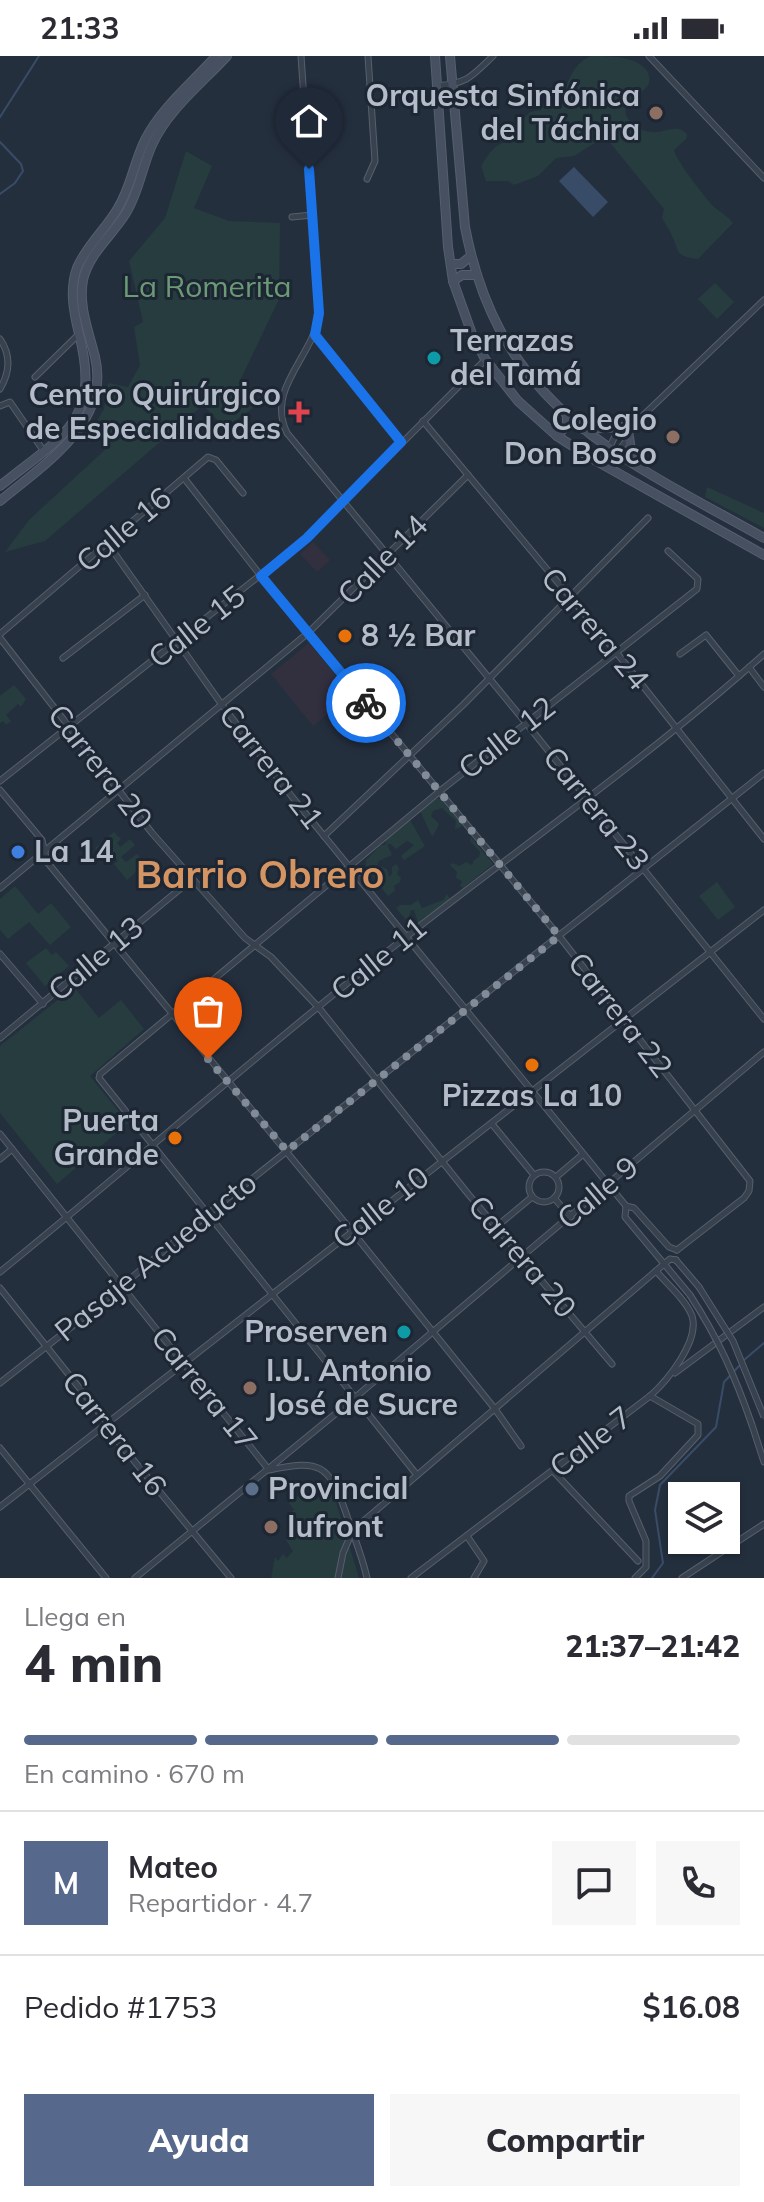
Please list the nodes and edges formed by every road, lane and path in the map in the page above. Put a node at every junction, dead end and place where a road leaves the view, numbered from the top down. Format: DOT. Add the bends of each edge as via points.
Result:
graph roads {
  1 [pos="216,56"];
  2 [pos="227,56"];
  3 [pos="301,56"];
  4 [pos="368,56"];
  5 [pos="435,56"];
  6 [pos="450,56"];
  7 [pos="493,56"];
  8 [pos="649,56"];
  9 [pos="452,84"];
  10 [pos="437,86"];
  11 [pos="764,178"];
  12 [pos="367,179"];
  13 [pos="312,215"];
  14 [pos="292,217"];
  15 [pos="471,256"];
  16 [pos="451,264"];
  17 [pos="477,275"];
  18 [pos="453,281"];
  19 [pos="764,300"];
  20 [pos="758,305"];
  21 [pos="764,311"];
  22 [pos="79,334"];
  23 [pos="315,335"];
  24 [pos="0,339"];
  25 [pos="485,359"];
  26 [pos="35,377"];
  27 [pos="0,389"];
  28 [pos="0,406"];
  29 [pos="567,417"];
  30 [pos="423,421"];
  31 [pos="627,427"];
  32 [pos="583,429"];
  33 [pos="557,436"];
  34 [pos="629,437"];
  35 [pos="401,442"];
  36 [pos="43,450"];
  37 [pos="611,450"];
  38 [pos="602,464"];
  39 [pos="633,464"];
  40 [pos="468,475"];
  41 [pos="184,478"];
  42 [pos="0,486"];
  43 [pos="243,493"];
  44 [pos="0,501"];
  45 [pos="342,502"];
  46 [pos="648,518"];
  47 [pos="764,538"];
  48 [pos="108,544"];
  49 [pos="668,551"];
  50 [pos="764,555"];
  51 [pos="387,556"];
  52 [pos="261,576"];
  53 [pos="145,595"];
  54 [pos="569,598"];
  55 [pos="308,633"];
  56 [pos="0,636"];
  57 [pos="178,641"];
  58 [pos="616,652"];
  59 [pos="680,654"];
  60 [pos="764,654"];
  61 [pos="63,658"];
  62 [pos="749,667"];
  63 [pos="739,676"];
  64 [pos="489,678"];
  65 [pos="764,687"];
  66 [pos="222,705"];
  67 [pos="526,723"];
  68 [pos="676,727"];
  69 [pos="68,728"];
  70 [pos="410,756"];
  71 [pos="764,773"];
  72 [pos="0,781"];
  73 [pos="0,790"];
  74 [pos="118,791"];
  75 [pos="440,791"];
  76 [pos="587,797"];
  77 [pos="732,798"];
  78 [pos="324,836"];
  79 [pos="764,839"];
  80 [pos="46,850"];
  81 [pos="501,865"];
  82 [pos="350,866"];
  83 [pos="643,867"];
  84 [pos="192,879"];
  85 [pos="0,888"];
  86 [pos="764,910"];
  87 [pos="407,936"];
  88 [pos="559,936"];
  89 [pos="114,944"];
  90 [pos="255,946"];
  91 [pos="711,952"];
  92 [pos="0,954"];
  93 [pos="43,1004"];
  94 [pos="319,1008"];
  95 [pos="466,1010"];
  96 [pos="172,1015"];
  97 [pos="624,1019"];
  98 [pos="764,1019"];
  99 [pos="0,1038"];
  100 [pos="764,1052"];
  101 [pos="226,1081"];
  102 [pos="378,1081"];
  103 [pos="532,1091"];
  104 [pos="694,1112"];
  105 [pos="492,1124"];
  106 [pos="0,1134"];
  107 [pos="152,1143"];
  108 [pos="12,1149"];
  109 [pos="287,1151"];
  110 [pos="582,1155"];
  111 [pos="0,1159"];
  112 [pos="441,1161"];
  113 [pos="534,1175"];
  114 [pos="556,1177"];
  115 [pos="607,1186"];
  116 [pos="532,1197"];
  117 [pos="554,1198"];
  118 [pos="626,1206"];
  119 [pos="209,1213"];
  120 [pos="67,1217"];
  121 [pos="571,1217"];
  122 [pos="496,1227"];
  123 [pos="351,1230"];
  124 [pos="677,1250"];
  125 [pos="521,1258"];
  126 [pos="676,1260"];
  127 [pos="665,1263"];
  128 [pos="656,1271"];
  129 [pos="0,1272"];
  130 [pos="122,1286"];
  131 [pos="0,1288"];
  132 [pos="272,1292"];
  133 [pos="764,1307"];
  134 [pos="433,1332"];
  135 [pos="584,1332"];
  136 [pos="47,1347"];
  137 [pos="183,1362"];
  138 [pos="612,1364"];
  139 [pos="671,1376"];
  140 [pos="0,1383"];
  141 [pos="650,1396"];
  142 [pos="356,1397"];
  143 [pos="495,1409"];
  144 [pos="764,1418"];
  145 [pos="108,1424"];
  146 [pos="521,1446"];
  147 [pos="0,1448"];
  148 [pos="764,1462"];
  149 [pos="269,1470"];
  150 [pos="553,1471"];
  151 [pos="417,1475"];
  152 [pos="30,1484"];
  153 [pos="0,1507"];
  154 [pos="764,1524"];
  155 [pos="353,1530"];
  156 [pos="193,1531"];
  157 [pos="467,1536"];
  158 [pos="638,1561"];
  159 [pos="106,1578"];
  160 [pos="135,1578"];
  161 [pos="231,1578"];
  162 [pos="338,1578"];
  163 [pos="367,1578"];
  164 [pos="411,1578"];
  165 [pos="474,1578"];
  166 [pos="635,1578"];
  167 [pos="682,1578"];
  1 -- 22 [label="main road" via="156,121 121,203 77,268 73,308"];
  2 -- 44 [label="main road" via="162,128 125,214 88,266 83,311 98,384 85,421 65,447"];
  3 -- 13 [label="street"];
  4 -- 12 [label="street" via="375,161"];
  5 -- 10 [label="main road"];
  6 -- 9 [label="main road"];
  7 -- 9 [label="street" via="469,78"];
  8 -- 11 [label="street"];
  9 -- 10 [label="street"];
  9 -- 15 [label="main road"];
  10 -- 16 [label="main road"];
  13 -- 14 [label="street"];
  13 -- 23 [label="street" via="319,313"];
  15 -- 16 [label="main road"];
  15 -- 17 [label="main road"];
  16 -- 18 [label="main road"];
  17 -- 18 [label="main road"];
  17 -- 29 [label="main road" via="512,353"];
  18 -- 25 [label="main road"];
  19 -- 20 [label="street"];
  20 -- 21 [label="street"];
  20 -- 31 [label="street"];
  22 -- 26 [label="street"];
  22 -- 36 [label="main road" via="88,384 82,408 63,435"];
  23 -- 35 [label="street"];
  23 -- 45 [label="street, Carrera 23" via="297,362 281,411 287,433"];
  24 -- 27 [label="street" via="9,367"];
  25 -- 30 [label="street, Calle 15"];
  25 -- 33 [label="main road" via="518,401"];
  28 -- 36 [label="street" via="10,402"];
  29 -- 32 [label="main road"];
  29 -- 33 [label="main road"];
  30 -- 35 [label="street, Calle 15"];
  30 -- 40 [label="street, Carrera 24"];
  31 -- 32 [label="main road"];
  31 -- 34 [label="street"];
  31 -- 37 [label="street" via="611,441"];
  32 -- 37 [label="main road"];
  33 -- 38 [label="main road"];
  34 -- 37 [label="street" via="620,449"];
  34 -- 39 [label="main road"];
  35 -- 45 [label="street, Calle 15"];
  36 -- 42 [label="main road"];
  37 -- 38 [label="street"];
  37 -- 39 [label="main road"];
  38 -- 50 [label="main road"];
  39 -- 47 [label="main road"];
  40 -- 51 [label="street, Calle 14"];
  40 -- 54 [label="street, Carrera 24"];
  41 -- 43 [label="street, Calle 16" via="213,457"];
  41 -- 48 [label="street, Calle 16"];
  41 -- 52 [label="street, Carrera 22"];
  45 -- 51 [label="street, Carrera 23"];
  45 -- 52 [label="street, Calle 15"];
  46 -- 54 [label="street"];
  48 -- 53 [label="street, Carrera 21"];
  48 -- 56 [label="street, Calle 16"];
  49 -- 58 [label="street, Calle 12" via="698,579 697,589"];
  51 -- 55 [label="street, Calle 14"];
  51 -- 64 [label="street, Carrera 23"];
  52 -- 55 [label="street, Carrera 22"];
  52 -- 57 [label="street, Calle 15"];
  53 -- 57 [label="street, Carrera 21"];
  53 -- 61 [label="street"];
  54 -- 58 [label="street, Carrera 24"];
  54 -- 64 [label="street"];
  55 -- 66 [label="street, Calle 14"];
  55 -- 70 [label="street, Carrera 22"];
  56 -- 69 [label="street, Carrera 20"];
  57 -- 66 [label="street, Carrera 21"];
  57 -- 69 [label="street, Calle 15"];
  58 -- 67 [label="street, Calle 12"];
  58 -- 68 [label="street, Carrera 24"];
  59 -- 63 [label="street" via="706,635"];
  60 -- 62 [label="street, Calle 11"];
  62 -- 63 [label="street, Calle 11"];
  62 -- 65 [label="street"];
  63 -- 68 [label="street, Calle 11"];
  64 -- 67 [label="street, Carrera 23"];
  64 -- 70 [label="street"];
  66 -- 74 [label="street, Calle 14"];
  66 -- 78 [label="street, Carrera 21"];
  67 -- 75 [label="street, Calle 12"];
  67 -- 76 [label="street, Carrera 23"];
  68 -- 76 [label="street, Calle 11"];
  68 -- 77 [label="street, Carrera 24"];
  69 -- 72 [label="street, Calle 15"];
  69 -- 74 [label="street, Carrera 20"];
  70 -- 75 [label="street, Carrera 22"];
  70 -- 78 [label="street"];
  71 -- 77 [label="street, Pasaje Acueducto"];
  73 -- 80 [label="street"];
  74 -- 80 [label="street, Calle 14"];
  74 -- 84 [label="street, Carrera 20"];
  75 -- 81 [label="street, Carrera 22"];
  75 -- 82 [label="street, Calle 12"];
  76 -- 81 [label="street, Calle 11"];
  76 -- 83 [label="street, Carrera 23"];
  77 -- 79 [label="street, Carrera 24"];
  77 -- 83 [label="street, Pasaje Acueducto"];
  78 -- 82 [label="street, Carrera 21"];
  80 -- 85 [label="street, Calle 14"];
  80 -- 89 [label="street" via="47,862"];
  81 -- 87 [label="street, Calle 11"];
  81 -- 88 [label="street, Carrera 22"];
  82 -- 87 [label="street, Carrera 21"];
  82 -- 90 [label="street, Calle 12"];
  83 -- 88 [label="street, Pasaje Acueducto"];
  83 -- 91 [label="street, Carrera 23"];
  84 -- 89 [label="street, Calle 13"];
  84 -- 90 [label="street, Carrera 20"];
  86 -- 91 [label="street, Calle 10"];
  87 -- 94 [label="street, Calle 11"];
  87 -- 95 [label="street, Carrera 21"];
  88 -- 95 [label="street, Pasaje Acueducto"];
  88 -- 97 [label="street, Carrera 22"];
  89 -- 93 [label="street, Calle 13"];
  89 -- 96 [label="street"];
  90 -- 94 [label="street, Carrera 20"];
  90 -- 96 [label="street, Calle 12"];
  91 -- 97 [label="street, Calle 10"];
  91 -- 98 [label="street, Carrera 23"];
  92 -- 93 [label="street"];
  93 -- 99 [label="street, Calle 13"];
  94 -- 101 [label="street, Calle 11"];
  94 -- 102 [label="street, Carrera 20"];
  95 -- 102 [label="street, Pasaje Acueducto"];
  95 -- 103 [label="street, Carrera 21"];
  96 -- 101 [label="street"];
  96 -- 107 [label="street, Calle 12" via="99,1078"];
  97 -- 103 [label="street, Calle 10"];
  97 -- 104 [label="street, Carrera 22"];
  100 -- 104 [label="street, Calle 9"];
  101 -- 107 [label="street, Calle 11"];
  101 -- 109 [label="street"];
  102 -- 109 [label="street, Pasaje Acueducto"];
  102 -- 112 [label="street, Carrera 20"];
  103 -- 105 [label="street, Calle 10"];
  103 -- 110 [label="street, Carrera 21"];
  104 -- 115 [label="street, Calle 9"];
  104 -- 124 [label="street, Carrera 22" via="750,1181 749,1191"];
  105 -- 112 [label="street, Calle 10"];
  105 -- 113 [label="street"];
  106 -- 108 [label="street, Carrera 17"];
  107 -- 119 [label="street"];
  107 -- 120 [label="street, Calle 11"];
  108 -- 111 [label="street"];
  108 -- 120 [label="street, Carrera 17"];
  109 -- 119 [label="street, Pasaje Acueducto"];
  109 -- 123 [label="street"];
  110 -- 114 [label="street"];
  110 -- 115 [label="street, Carrera 21"];
  112 -- 122 [label="street, Carrera 20"];
  112 -- 123 [label="street, Calle 10"];
  113 -- 114 [label="street" via="548,1171"];
  113 -- 116 [label="street" via="528,1186"];
  114 -- 117 [label="street" via="559,1190"];
  115 -- 118 [label="street, Carrera 21"];
  115 -- 121 [label="street, Calle 9"];
  116 -- 117 [label="street" via="543,1202"];
  116 -- 122 [label="street"];
  117 -- 121 [label="street"];
  118 -- 124 [label="street, Carrera 21"];
  118 -- 127 [label="street, Carrera 21" via="625,1217"];
  119 -- 130 [label="street, Pasaje Acueducto"];
  119 -- 132 [label="street"];
  120 -- 129 [label="street, Calle 11"];
  120 -- 130 [label="street, Carrera 17"];
  121 -- 125 [label="street, Calle 9"];
  122 -- 125 [label="street, Carrera 20"];
  123 -- 132 [label="street, Calle 10"];
  123 -- 134 [label="street"];
  124 -- 126 [label="street"];
  125 -- 134 [label="street, Calle 9"];
  125 -- 135 [label="street, Carrera 20"];
  126 -- 127 [label="street"];
  126 -- 144 [label="street, bridge" via="733,1341"];
  127 -- 128 [label="street"];
  127 -- 148 [label="street, Carrera 21, bridge" via="721,1344"];
  128 -- 135 [label="street"];
  128 -- 139 [label="street, Calle 7" via="693,1317 689,1343"];
  130 -- 136 [label="street, Pasaje Acueducto"];
  130 -- 137 [label="street, Carrera 17"];
  131 -- 136 [label="street, Carrera 16"];
  132 -- 137 [label="street, Calle 10"];
  132 -- 142 [label="street"];
  133 -- 139 [label="street"];
  134 -- 142 [label="street, Calle 9"];
  134 -- 143 [label="street"];
  135 -- 138 [label="street, Carrera 20"];
  135 -- 143 [label="street"];
  136 -- 140 [label="street, Pasaje Acueducto"];
  136 -- 145 [label="street, Carrera 16"];
  137 -- 145 [label="street, Calle 10"];
  137 -- 149 [label="street, Carrera 17"];
  139 -- 141 [label="street, Calle 7"];
  141 -- 150 [label="street, Calle 7"];
  141 -- 166 [label="street" via="698,1424 698,1435 660,1476 629,1496 646,1541 646,1567"];
  142 -- 149 [label="street, Calle 9"];
  142 -- 151 [label="street"];
  143 -- 146 [label="street"];
  143 -- 151 [label="street"];
  145 -- 152 [label="street, Calle 10"];
  145 -- 156 [label="street, Carrera 16"];
  147 -- 152 [label="street"];
  149 -- 155 [label="street, Carrera 17" via="303,1464 324,1471 339,1489"];
  149 -- 156 [label="street, Calle 9"];
  150 -- 157 [label="street, Calle 7"];
  150 -- 158 [label="street"];
  151 -- 155 [label="street"];
  152 -- 153 [label="street, Calle 10"];
  152 -- 159 [label="street"];
  154 -- 167 [label="street"];
  155 -- 162 [label="street"];
  155 -- 163 [label="street, Carrera 17"];
  156 -- 160 [label="street, Calle 9"];
  156 -- 161 [label="street, Carrera 16"];
  157 -- 164 [label="street, Calle 7"];
  157 -- 165 [label="street" via="484,1561"];
}
